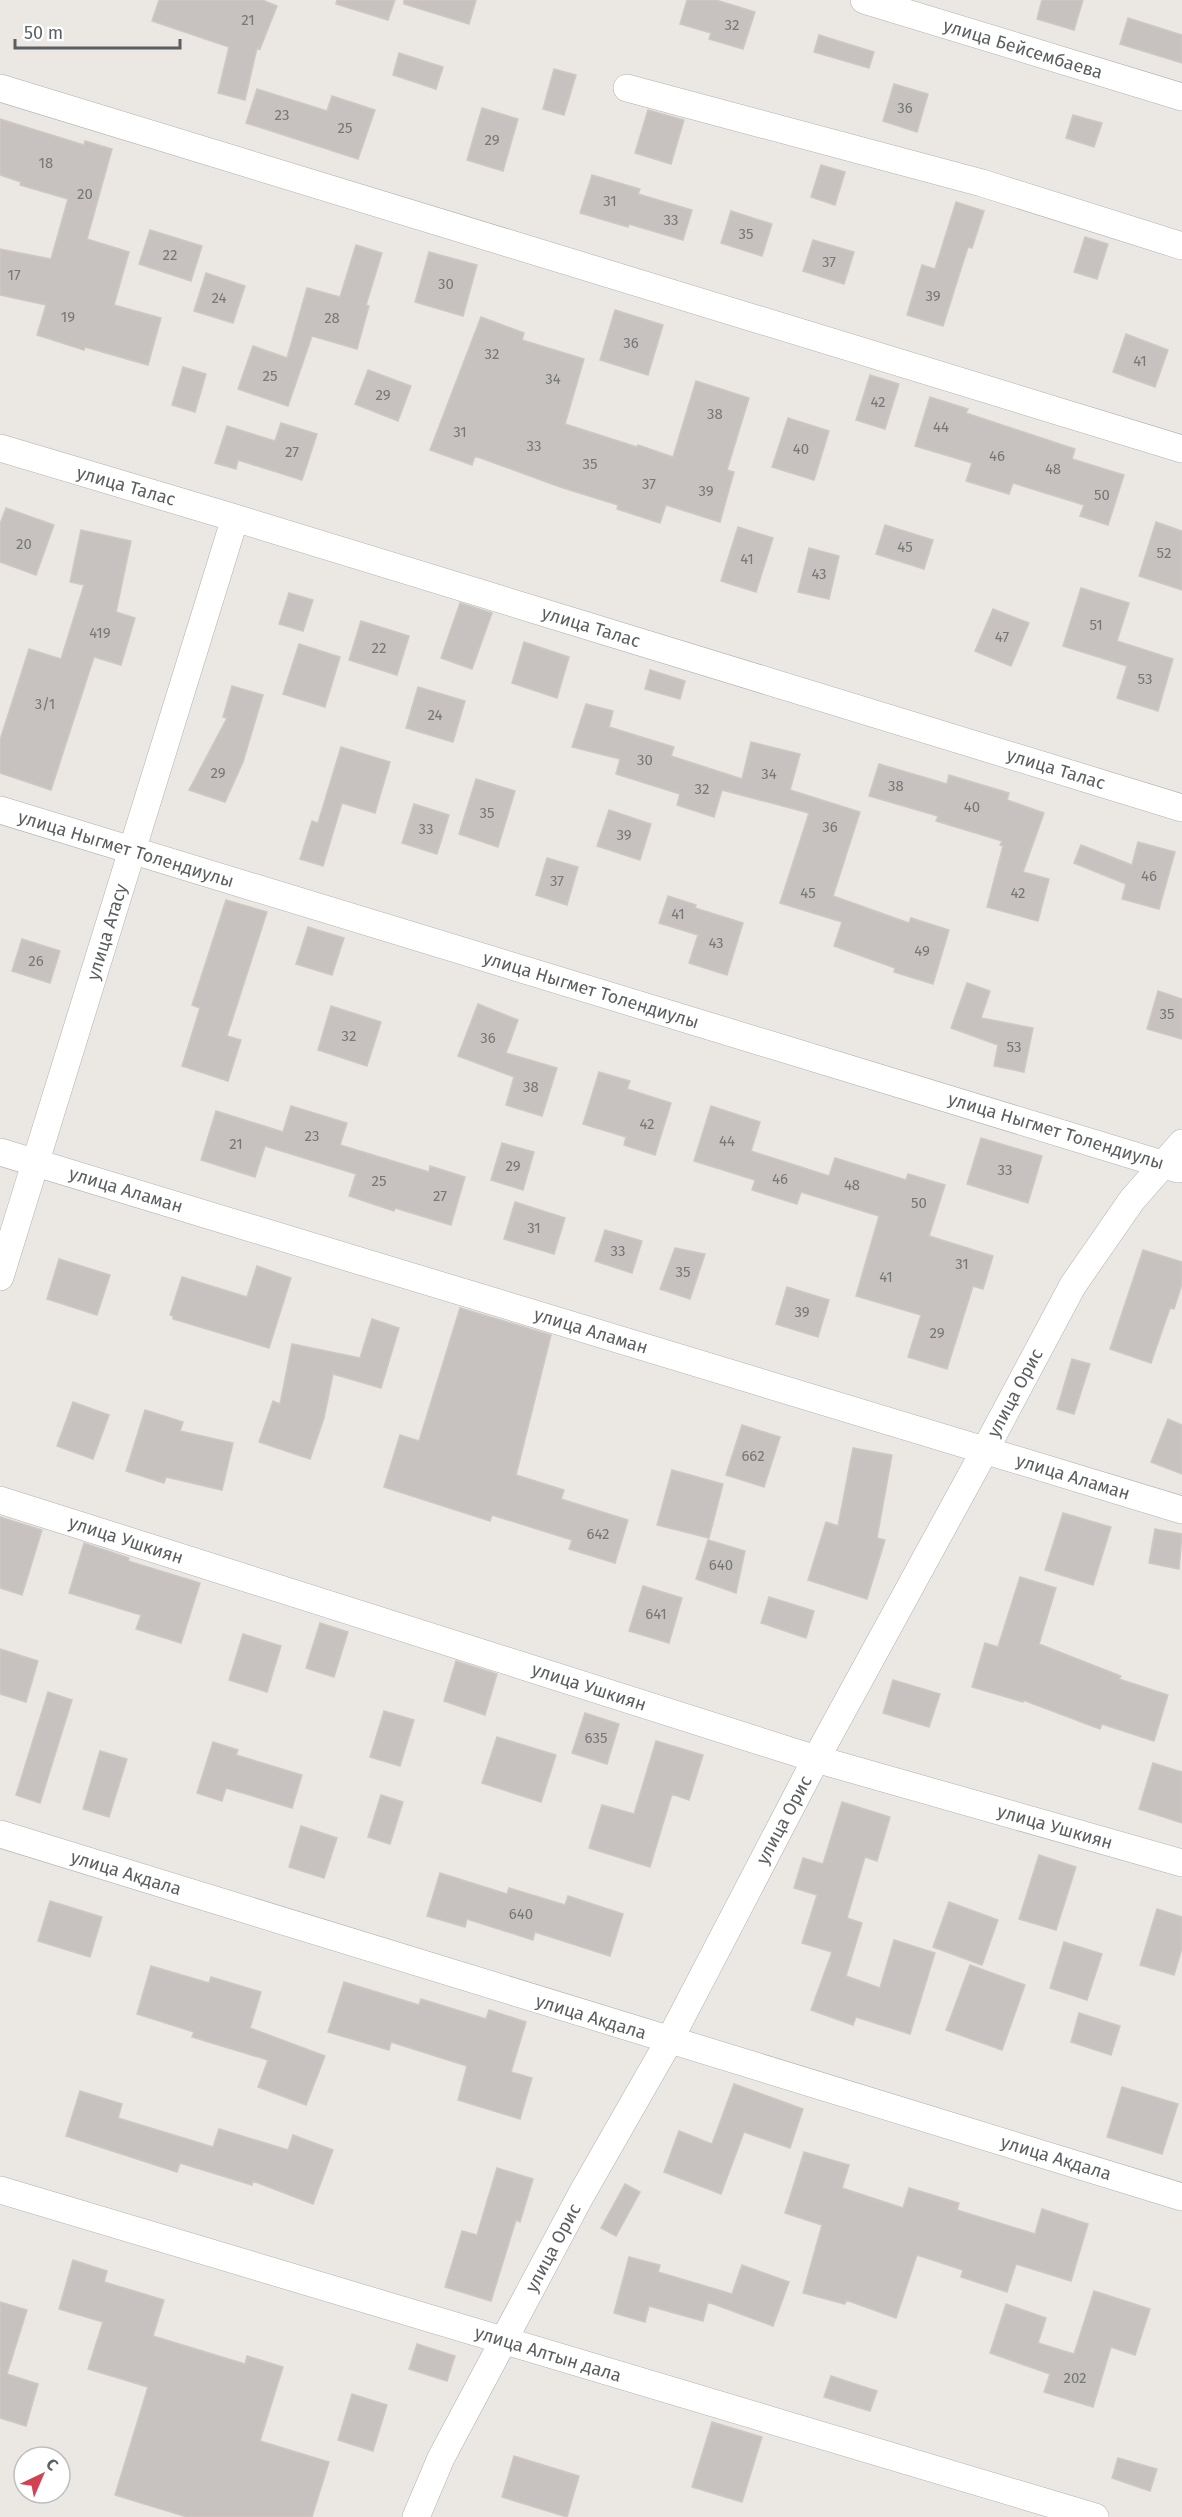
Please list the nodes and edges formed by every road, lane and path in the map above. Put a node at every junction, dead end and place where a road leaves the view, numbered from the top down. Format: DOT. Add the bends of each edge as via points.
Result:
graph roads {
  1 [pos="864,0"];
  2 [pos="0,88"];
  3 [pos="627,88"];
  4 [pos="1182,97"];
  5 [pos="1182,246"];
  6 [pos="0,448"];
  7 [pos="1182,449"];
  8 [pos="235,518"];
  9 [pos="1182,808"];
  10 [pos="0,810"];
  11 [pos="132,850"];
  12 [pos="1182,1143"];
  13 [pos="0,1152"];
  14 [pos="36,1163"];
  15 [pos="1172,1167"];
  16 [pos="0,1277"];
  17 [pos="985,1450"];
  18 [pos="0,1500"];
  19 [pos="1182,1510"];
  20 [pos="816,1759"];
  21 [pos="0,1834"];
  22 [pos="1182,1863"];
  23 [pos="669,2041"];
  24 [pos="0,2190"];
  25 [pos="1182,2197"];
  26 [pos="504,2341"];
  27 [pos="416,2517"];
  28 [pos="1095,2517"];
  1 -- 4 [label="street, улица Бейсембаева"];
  2 -- 7 [label="street"];
  3 -- 5 [label="street" via="982,183"];
  6 -- 8 [label="street, улица Талас"];
  8 -- 9 [label="street, улица Талас"];
  8 -- 11 [label="street, улица Атасу"];
  10 -- 11 [label="street, улица Ныгмет Толендиулы"];
  11 -- 14 [label="street, улица Атасу"];
  11 -- 15 [label="street, улица Ныгмет Толендиулы"];
  12 -- 15 [label="street, улица Орис"];
  13 -- 14 [label="street, улица Аламан"];
  14 -- 16 [label="street, улица Атасу"];
  14 -- 17 [label="street, улица Аламан"];
  15 -- 17 [label="street, улица Орис" via="1132,1200 1072,1285"];
  17 -- 19 [label="street, улица Аламан"];
  17 -- 20 [label="street, улица Орис"];
  18 -- 20 [label="street, улица Ушкиян"];
  20 -- 22 [label="street, улица Ушкиян"];
  20 -- 23 [label="street, улица Орис"];
  21 -- 23 [label="street, улица Акдала"];
  23 -- 25 [label="street, улица Акдала"];
  23 -- 26 [label="street, улица Орис"];
  24 -- 26 [label="street, улица Алтын дала"];
  26 -- 27 [label="street, улица Орис" via="441,2458"];
  26 -- 28 [label="street, улица Алтын дала"];
}
